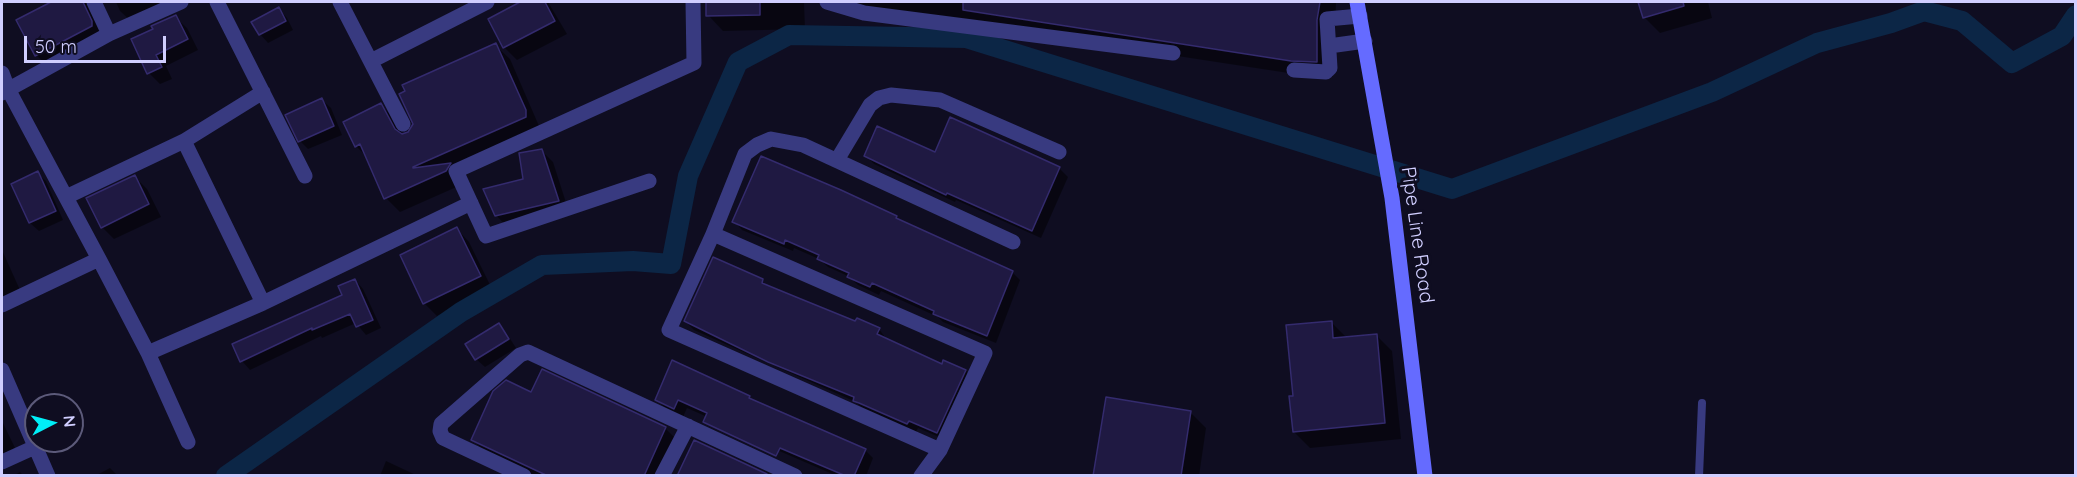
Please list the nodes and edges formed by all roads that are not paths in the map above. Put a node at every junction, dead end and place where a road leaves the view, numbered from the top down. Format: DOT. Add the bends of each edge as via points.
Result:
graph roads {
  1 [pos="94,2"];
  2 [pos="181,2"];
  3 [pos="217,2"];
  4 [pos="340,2"];
  5 [pos="693,2"];
  6 [pos="828,2"];
  7 [pos="479,4"];
  8 [pos="1359,9"];
  9 [pos="109,34"];
  10 [pos="1365,41"];
  11 [pos="1329,46"];
  12 [pos="1173,53"];
  13 [pos="371,61"];
  14 [pos="1294,69"];
  15 [pos="2,73"];
  16 [pos="5,91"];
  17 [pos="263,92"];
  18 [pos="403,123"];
  19 [pos="184,141"];
  20 [pos="1059,152"];
  21 [pos="837,160"];
  22 [pos="305,176"];
  23 [pos="649,181"];
  24 [pos="66,197"];
  25 [pos="471,203"];
  26 [pos="713,234"];
  27 [pos="1014,242"];
  28 [pos="99,258"];
  29 [pos="263,303"];
  30 [pos="2,305"];
  31 [pos="148,353"];
  32 [pos="2,370"];
  33 [pos="1702,403"];
  34 [pos="24,421"];
  35 [pos="688,426"];
  36 [pos="188,442"];
  37 [pos="940,450"];
  38 [pos="24,452"];
  39 [pos="38,453"];
  40 [pos="2,462"];
  41 [pos="48,476"];
  42 [pos="524,476"];
  43 [pos="662,476"];
  44 [pos="795,476"];
  45 [pos="921,476"];
  46 [pos="1425,476"];
  47 [pos="1699,476"];
  1 -- 9 [label="street"];
  2 -- 9 [label="street"];
  3 -- 17 [label="street"];
  4 -- 13 [label="street"];
  5 -- 25 [label="street" via="694,63 456,171"];
  6 -- 12 [label="street" via="864,13"];
  7 -- 13 [label="street"];
  8 -- 10 [label="street, Pipe Line Road"];
  8 -- 11 [label="street" via="1327,19"];
  9 -- 16 [label="street"];
  10 -- 11 [label="street"];
  10 -- 46 [label="street, Pipe Line Road" via="1392,198"];
  11 -- 14 [label="street" via="1330,68 1326,72"];
  13 -- 18 [label="street"];
  15 -- 16 [label="street"];
  16 -- 24 [label="street"];
  17 -- 19 [label="street"];
  17 -- 22 [label="street"];
  19 -- 24 [label="street"];
  19 -- 29 [label="street"];
  20 -- 21 [label="street" via="940,100 891,95 870,105"];
  21 -- 26 [label="street" via="789,141 771,139 757,145 745,154"];
  21 -- 27 [label="street"];
  23 -- 25 [label="street" via="486,236"];
  24 -- 28 [label="street"];
  25 -- 29 [label="street"];
  26 -- 37 [label="street" via="669,330"];
  26 -- 37 [label="street" via="985,353"];
  28 -- 30 [label="street"];
  28 -- 31 [label="street"];
  29 -- 31 [label="street"];
  31 -- 36 [label="street"];
  32 -- 34 [label="street"];
  33 -- 47 [label="lane"];
  35 -- 42 [label="street" via="528,352 441,424 440,431 442,438"];
  35 -- 43 [label="street"];
  35 -- 44 [label="street"];
  37 -- 45 [label="street"];
  38 -- 40 [label="street"];
  39 -- 41 [label="street"];
}
